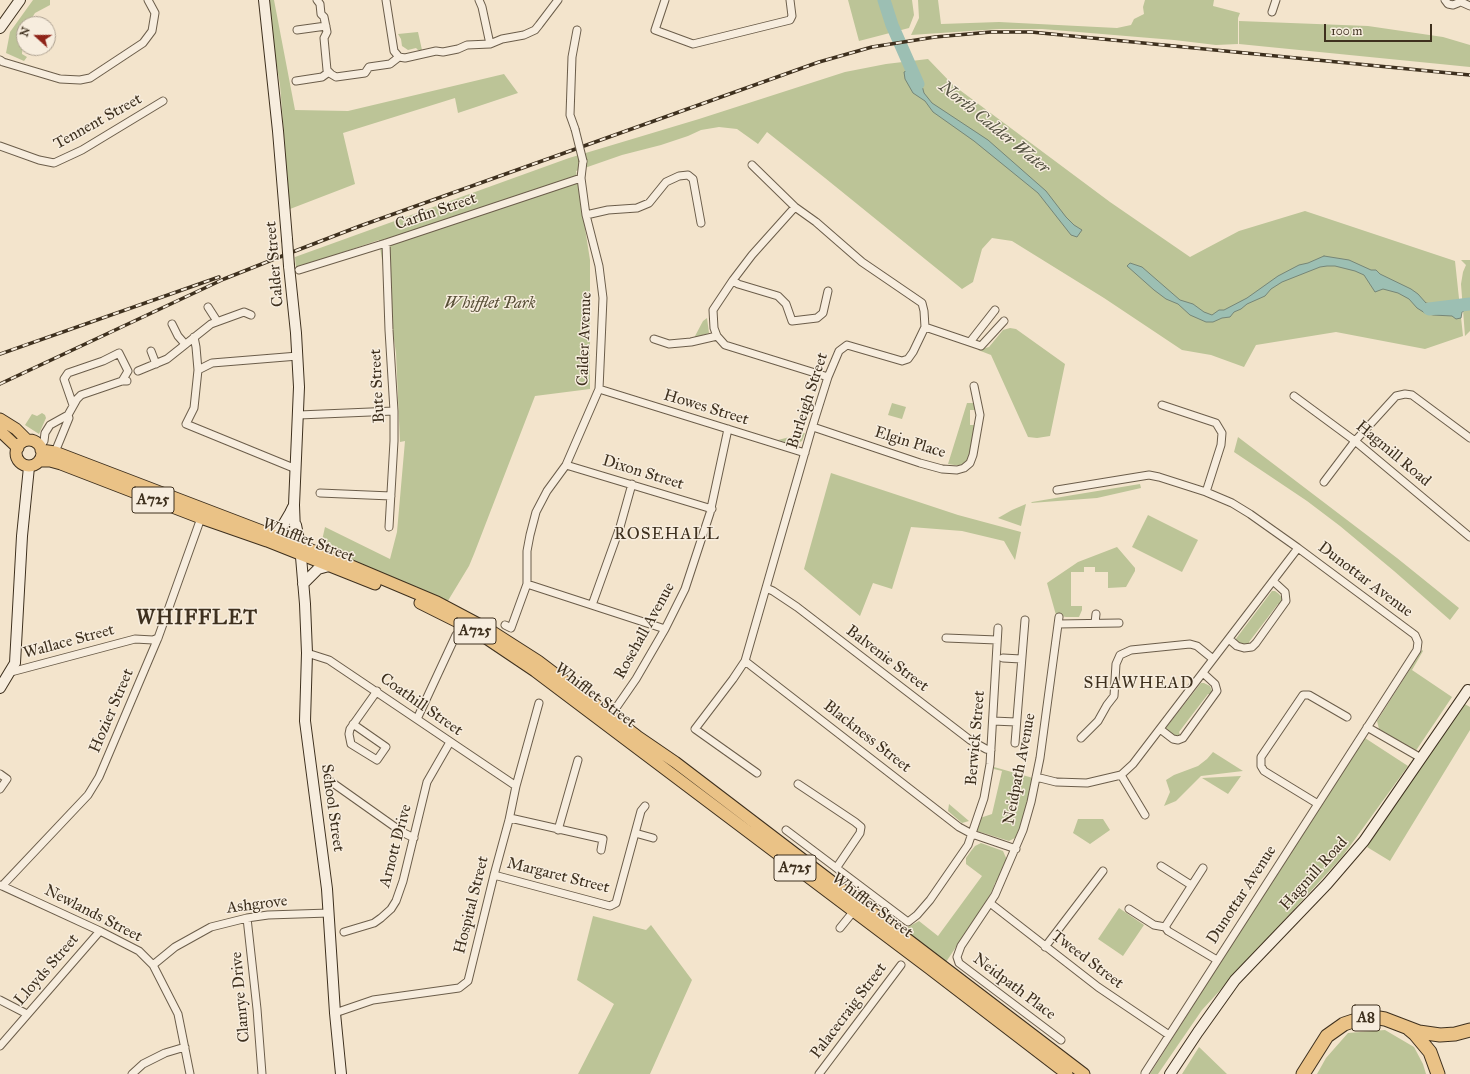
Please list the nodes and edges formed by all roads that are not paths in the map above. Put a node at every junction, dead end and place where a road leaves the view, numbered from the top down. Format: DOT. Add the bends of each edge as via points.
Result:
graph roads {
  1 [pos="20,0"];
  2 [pos="148,0"];
  3 [pos="264,0"];
  4 [pos="318,0"];
  5 [pos="386,0"];
  6 [pos="479,0"];
  7 [pos="558,0"];
  8 [pos="665,0"];
  9 [pos="790,0"];
  10 [pos="1276,0"];
  11 [pos="1445,0"];
  12 [pos="1460,1"];
  13 [pos="1470,6"];
  14 [pos="1272,12"];
  15 [pos="326,26"];
  16 [pos="0,28"];
  17 [pos="297,30"];
  18 [pos="577,30"];
  19 [pos="490,44"];
  20 [pos="399,57"];
  21 [pos="0,60"];
  22 [pos="329,72"];
  23 [pos="296,81"];
  24 [pos="163,101"];
  25 [pos="0,146"];
  26 [pos="752,165"];
  27 [pos="581,178"];
  28 [pos="795,206"];
  29 [pos="586,215"];
  30 [pos="701,223"];
  31 [pos="386,243"];
  32 [pos="299,270"];
  33 [pos="732,280"];
  34 [pos="828,291"];
  35 [pos="208,307"];
  36 [pos="995,310"];
  37 [pos="251,314"];
  38 [pos="217,321"];
  39 [pos="1004,321"];
  40 [pos="172,324"];
  41 [pos="925,327"];
  42 [pos="717,336"];
  43 [pos="194,337"];
  44 [pos="654,339"];
  45 [pos="970,342"];
  46 [pos="185,344"];
  47 [pos="151,351"];
  48 [pos="298,356"];
  49 [pos="156,364"];
  50 [pos="198,370"];
  51 [pos="138,371"];
  52 [pos="828,377"];
  53 [pos="974,386"];
  54 [pos="599,389"];
  55 [pos="1294,396"];
  56 [pos="74,405"];
  57 [pos="1162,405"];
  58 [pos="394,411"];
  59 [pos="299,415"];
  60 [pos="69,416"];
  61 [pos="2,424"];
  62 [pos="813,427"];
  63 [pos="728,429"];
  64 [pos="1470,438"];
  65 [pos="27,440"];
  66 [pos="1355,441"];
  67 [pos="18,448"];
  68 [pos="41,448"];
  69 [pos="55,452"];
  70 [pos="805,453"];
  71 [pos="34,464"];
  72 [pos="566,466"];
  73 [pos="296,469"];
  74 [pos="1324,482"];
  75 [pos="632,484"];
  76 [pos="1057,490"];
  77 [pos="1206,492"];
  78 [pos="320,493"];
  79 [pos="391,496"];
  80 [pos="294,505"];
  81 [pos="712,509"];
  82 [pos="201,518"];
  83 [pos="389,527"];
  84 [pos="267,532"];
  85 [pos="1470,537"];
  86 [pos="1298,548"];
  87 [pos="300,550"];
  88 [pos="329,566"];
  89 [pos="1273,582"];
  90 [pos="303,584"];
  91 [pos="527,584"];
  92 [pos="766,588"];
  93 [pos="592,605"];
  94 [pos="1096,614"];
  95 [pos="1025,620"];
  96 [pos="1095,623"];
  97 [pos="1119,623"];
  98 [pos="505,625"];
  99 [pos="998,628"];
  100 [pos="665,629"];
  101 [pos="158,638"];
  102 [pos="946,638"];
  103 [pos="462,639"];
  104 [pos="1229,639"];
  105 [pos="997,640"];
  106 [pos="307,653"];
  107 [pos="1003,658"];
  108 [pos="1213,659"];
  109 [pos="1021,660"];
  110 [pos="746,661"];
  111 [pos="11,672"];
  112 [pos="1203,673"];
  113 [pos="0,688"];
  114 [pos="1469,689"];
  115 [pos="377,691"];
  116 [pos="539,703"];
  117 [pos="1347,717"];
  118 [pos="416,719"];
  119 [pos="608,720"];
  120 [pos="993,721"];
  121 [pos="1016,722"];
  122 [pos="353,724"];
  123 [pos="1367,728"];
  124 [pos="1160,729"];
  125 [pos="1081,738"];
  126 [pos="450,742"];
  127 [pos="1015,743"];
  128 [pos="991,750"];
  129 [pos="1421,758"];
  130 [pos="578,760"];
  131 [pos="757,773"];
  132 [pos="0,774"];
  133 [pos="1121,775"];
  134 [pos="1036,778"];
  135 [pos="330,781"];
  136 [pos="798,784"];
  137 [pos="516,786"];
  138 [pos="0,789"];
  139 [pos="1318,804"];
  140 [pos="644,806"];
  141 [pos="1145,815"];
  142 [pos="510,818"];
  143 [pos="558,830"];
  144 [pos="786,830"];
  145 [pos="635,833"];
  146 [pos="972,834"];
  147 [pos="414,838"];
  148 [pos="653,838"];
  149 [pos="1016,849"];
  150 [pos="601,850"];
  151 [pos="1161,866"];
  152 [pos="836,867"];
  153 [pos="1202,868"];
  154 [pos="1103,871"];
  155 [pos="494,875"];
  156 [pos="1191,885"];
  157 [pos="1,886"];
  158 [pos="990,904"];
  159 [pos="1129,909"];
  160 [pos="853,912"];
  161 [pos="329,913"];
  162 [pos="247,918"];
  163 [pos="1165,927"];
  164 [pos="840,928"];
  165 [pos="100,931"];
  166 [pos="344,932"];
  167 [pos="1045,947"];
  168 [pos="958,951"];
  169 [pos="1217,960"];
  170 [pos="931,964"];
  171 [pos="153,965"];
  172 [pos="901,965"];
  173 [pos="946,975"];
  174 [pos="0,1000"];
  175 [pos="27,1014"];
  176 [pos="335,1014"];
  177 [pos="1408,1028"];
  178 [pos="1470,1030"];
  179 [pos="1169,1035"];
  180 [pos="1061,1040"];
  181 [pos="0,1046"];
  182 [pos="185,1047"];
  183 [pos="1145,1073"];
  184 [pos="132,1074"];
  185 [pos="190,1074"];
  186 [pos="262,1074"];
  187 [pos="341,1074"];
  188 [pos="819,1074"];
  189 [pos="1067,1074"];
  190 [pos="1084,1074"];
  191 [pos="1170,1074"];
  192 [pos="1303,1074"];
  193 [pos="1438,1074"];
  1 -- 16 [label="street"];
  2 -- 21 [label="street" via="155,13 152,31 143,43 90,78 60,79"];
  3 -- 48 [label="street, Calder Street, bridge"];
  4 -- 15 [label="street"];
  5 -- 20 [label="street" via="394,50"];
  6 -- 19 [label="street"];
  7 -- 19 [label="street" via="535,30"];
  8 -- 9 [label="street" via="654,30 694,44 790,20"];
  10 -- 14 [label="street"];
  11 -- 12 [label="street" via="1450,5"];
  12 -- 13 [label="street"];
  15 -- 17 [label="street"];
  15 -- 22 [label="street" via="324,38"];
  18 -- 27 [label="street, Calder Avenue, bridge" via="572,57 570,115 583,161"];
  19 -- 20 [label="street" via="467,44 443,52"];
  20 -- 22 [label="street" via="390,64 369,67 365,73 336,77"];
  22 -- 23 [label="street" via="322,77"];
  24 -- 25 [label="street, Tennent Street" via="61,161 39,160"];
  26 -- 28 [label="street"];
  27 -- 29 [label="street, Calder Avenue"];
  27 -- 31 [label="street, Carfin Street"];
  28 -- 33 [label="street"];
  28 -- 41 [label="street" via="862,262 922,303"];
  29 -- 30 [label="street" via="637,208 649,203 666,182 688,175 693,179"];
  29 -- 54 [label="street, Calder Avenue" via="600,266 603,298"];
  31 -- 32 [label="street, Carfin Street"];
  31 -- 58 [label="street, Bute Street"];
  33 -- 34 [label="street" via="778,296 786,304 792,321 817,318 822,313"];
  33 -- 42 [label="street" via="713,310"];
  35 -- 38 [label="street"];
  36 -- 45 [label="street"];
  37 -- 38 [label="street" via="244,312"];
  38 -- 43 [label="street"];
  39 -- 45 [label="street" via="981,346"];
  40 -- 46 [label="street"];
  41 -- 45 [label="street"];
  41 -- 52 [label="street, Burleigh Street" via="908,359 902,361 847,345 839,351"];
  42 -- 44 [label="street" via="669,344"];
  42 -- 52 [label="street" via="725,345"];
  43 -- 46 [label="street"];
  43 -- 50 [label="street"];
  46 -- 49 [label="street" via="167,359"];
  47 -- 49 [label="street"];
  48 -- 50 [label="street" via="212,363"];
  48 -- 59 [label="street, Calder Street"];
  49 -- 51 [label="street"];
  50 -- 73 [label="street" via="194,408 186,424"];
  52 -- 62 [label="street, Burleigh Street"];
  53 -- 62 [label="street, Elgin Place" via="980,415 973,455 970,463 957,470 920,463"];
  54 -- 63 [label="street, Howes Street"];
  54 -- 72 [label="street, Calder Avenue"];
  55 -- 66 [label="street, Hagmill Road"];
  56 -- 56 [label="street" via="81,395 125,381 128,371 119,353 103,362 68,373 64,379"];
  56 -- 60 [label="street"];
  57 -- 77 [label="street" via="1216,423 1222,433 1221,445"];
  58 -- 59 [label="street"];
  58 -- 79 [label="street, Bute Street"];
  59 -- 73 [label="street, Calder Street"];
  60 -- 68 [label="street" via="50,425"];
  60 -- 69 [label="street"];
  61 -- 65 [label="main road, A725"];
  61 -- 67 [label="main road, A725"];
  62 -- 70 [label="street, Burleigh Street"];
  63 -- 70 [label="street, Howes Street"];
  63 -- 81 [label="street, Rosehall Avenue"];
  64 -- 66 [label="street" via="1412,395 1405,394 1396,396"];
  65 -- 67 [label="main road"];
  65 -- 68 [label="main road, Whifflet Street / A725"];
  66 -- 74 [label="street"];
  66 -- 85 [label="street, Hagmill Road"];
  67 -- 71 [label="main road, A725" via="17,457 22,464"];
  68 -- 69 [label="main road, Whifflet Street / A725"];
  68 -- 71 [label="main road" via="42,455"];
  69 -- 84 [label="main road, Whifflet Street / A725"];
  70 -- 92 [label="street, Burleigh Street"];
  71 -- 82 [label="main road, Whifflet Street / A725" via="50,461 61,464"];
  71 -- 111 [label="street" via="22,536 15,663"];
  72 -- 75 [label="street, Dixon Street"];
  72 -- 91 [label="street, Calder Avenue" via="546,491 536,512 527,551"];
  73 -- 80 [label="street, Calder Street"];
  75 -- 81 [label="street, Dixon Street"];
  75 -- 93 [label="street" via="620,527"];
  76 -- 77 [label="street, Dunottar Avenue" via="1149,475"];
  77 -- 86 [label="street, Dunottar Avenue" via="1232,503"];
  78 -- 79 [label="street"];
  79 -- 83 [label="street, Bute Street"];
  80 -- 84 [label="street, Whifflet Street" via="283,524"];
  80 -- 87 [label="street, Calder Street"];
  81 -- 100 [label="street, Rosehall Avenue" via="685,588"];
  82 -- 87 [label="main road, Whifflet Street / A725"];
  82 -- 101 [label="street, Hozier Street"];
  84 -- 87 [label="main road, Whifflet Street / A725"];
  86 -- 89 [label="street"];
  86 -- 123 [label="street, Dunottar Avenue" via="1417,638 1417,650"];
  87 -- 88 [label="main road, Whifflet Street / A725"];
  87 -- 90 [label="street, School Street"];
  87 -- 119 [label="main road, Whifflet Street / A725" via="391,582 465,616 538,661"];
  88 -- 90 [label="street" via="318,569"];
  88 -- 119 [label="main road, Whifflet Street / A725" via="431,608 483,636"];
  89 -- 104 [label="street"];
  89 -- 104 [label="street" via="1285,592 1286,601 1260,637 1248,648 1240,647"];
  90 -- 106 [label="street, School Street"];
  91 -- 93 [label="street"];
  91 -- 98 [label="street, Calder Avenue" via="511,628"];
  92 -- 110 [label="street, Burleigh Street"];
  92 -- 128 [label="street, Balvenie Street" via="797,607 970,740"];
  93 -- 100 [label="street"];
  94 -- 96 [label="street"];
  95 -- 109 [label="street"];
  96 -- 97 [label="street, Neidpath Avenue"];
  96 -- 134 [label="street, Neidpath Avenue" via="1058,620"];
  99 -- 105 [label="street, Berwick Street"];
  100 -- 119 [label="street, Rosehall Avenue"];
  101 -- 111 [label="street, Wallace Street" via="135,639"];
  101 -- 157 [label="street, Hozier Street" via="99,777 88,795"];
  102 -- 105 [label="street"];
  103 -- 118 [label="street" via="456,635"];
  104 -- 108 [label="street"];
  105 -- 120 [label="street, Berwick Street"];
  106 -- 115 [label="street, Coathill Street" via="329,660"];
  106 -- 161 [label="street, School Street" via="306,721"];
  107 -- 109 [label="street"];
  108 -- 112 [label="street"];
  108 -- 125 [label="street" via="1197,646 1190,644 1131,650 1120,655 1116,664 1114,696 1098,721"];
  109 -- 121 [label="street"];
  110 -- 131 [label="street, Burleigh Street" via="695,729"];
  110 -- 146 [label="street, Blackness Street" via="936,810"];
  111 -- 113 [label="street"];
  112 -- 124 [label="street"];
  112 -- 124 [label="street" via="1215,684 1217,691 1183,738 1172,739"];
  114 -- 129 [label="street, Hagmill Road"];
  115 -- 118 [label="street, Coathill Street"];
  115 -- 122 [label="street"];
  116 -- 137 [label="street, Hospital Street"];
  117 -- 139 [label="street" via="1309,695 1304,695 1261,757 1264,771"];
  118 -- 126 [label="street, Coathill Street"];
  119 -- 160 [label="main road, Whifflet Street / A725"];
  119 -- 170 [label="main road, Whifflet Street / A725" via="675,762"];
  120 -- 121 [label="street"];
  120 -- 128 [label="street, Berwick Street"];
  121 -- 127 [label="street"];
  122 -- 122 [label="street" via="349,734 351,744 377,760 386,747"];
  123 -- 129 [label="street"];
  123 -- 139 [label="street, Dunottar Avenue"];
  124 -- 133 [label="street" via="1133,764"];
  126 -- 137 [label="street, Coathill Street"];
  126 -- 147 [label="street, Arnott Drive" via="427,782"];
  128 -- 146 [label="street, Berwick Street" via="988,782"];
  129 -- 191 [label="street, Hagmill Road" via="1364,841 1327,884 1235,980"];
  130 -- 143 [label="street"];
  132 -- 138 [label="street" via="7,779"];
  133 -- 134 [label="street" via="1088,783 1056,782"];
  133 -- 141 [label="street"];
  134 -- 149 [label="street, Neidpath Avenue"];
  135 -- 147 [label="street"];
  136 -- 152 [label="street" via="861,827 860,833"];
  137 -- 142 [label="street, Hospital Street"];
  139 -- 169 [label="street, Dunottar Avenue"];
  140 -- 145 [label="street, Margaret Street"];
  142 -- 143 [label="street"];
  142 -- 155 [label="street, Hospital Street"];
  143 -- 150 [label="street" via="603,839"];
  144 -- 152 [label="street"];
  145 -- 148 [label="street"];
  145 -- 155 [label="street, Margaret Street" via="616,903 610,906"];
  146 -- 149 [label="street, Blackness Street"];
  146 -- 152 [label="street, Berwick Street" via="968,845 930,900 908,922"];
  147 -- 166 [label="street, Arnott Drive" via="403,881 391,909 374,923"];
  149 -- 158 [label="street, Neidpath Avenue"];
  151 -- 156 [label="street"];
  153 -- 156 [label="street"];
  154 -- 167 [label="street"];
  155 -- 176 [label="street, Hospital Street" via="468,981 459,988 373,1000"];
  156 -- 163 [label="street"];
  157 -- 165 [label="street, Newlands Street"];
  158 -- 167 [label="street, Tweed Street"];
  158 -- 168 [label="street, Neidpath Avenue"];
  159 -- 163 [label="street, Dunottar Avenue" via="1154,924"];
  160 -- 164 [label="street"];
  160 -- 170 [label="main road, Whifflet Street / A725"];
  161 -- 162 [label="street, Ashgrove"];
  161 -- 176 [label="street, School Street"];
  162 -- 171 [label="street, Ashgrove" via="211,927 175,947"];
  162 -- 186 [label="street, Clanrye Drive"];
  163 -- 169 [label="street, Dunottar Avenue"];
  165 -- 171 [label="street, Newlands Street" via="139,951"];
  165 -- 175 [label="street, Lloyds Street"];
  167 -- 179 [label="street, Tweed Street"];
  168 -- 180 [label="street, Neidpath Place" via="956,957 959,963"];
  169 -- 179 [label="street, Dunottar Avenue"];
  170 -- 173 [label="main road, Whifflet Street / A725"];
  171 -- 182 [label="street, Newlands Street" via="178,1014"];
  172 -- 188 [label="street, Palacecraig Street"];
  173 -- 189 [label="main road, Whifflet Street / A725"];
  173 -- 190 [label="main road, Whifflet Street / A725"];
  174 -- 175 [label="street"];
  175 -- 181 [label="street, Lloyds Street"];
  176 -- 187 [label="street, School Street"];
  177 -- 178 [label="highway, A8" via="1440,1035"];
  177 -- 192 [label="highway, A8" via="1373,1017 1344,1024 1327,1036"];
  177 -- 193 [label="highway, A8" via="1430,1052"];
  179 -- 183 [label="street, Dunottar Avenue"];
  182 -- 184 [label="street" via="143,1064"];
  182 -- 185 [label="street, Newlands Street"];
}
